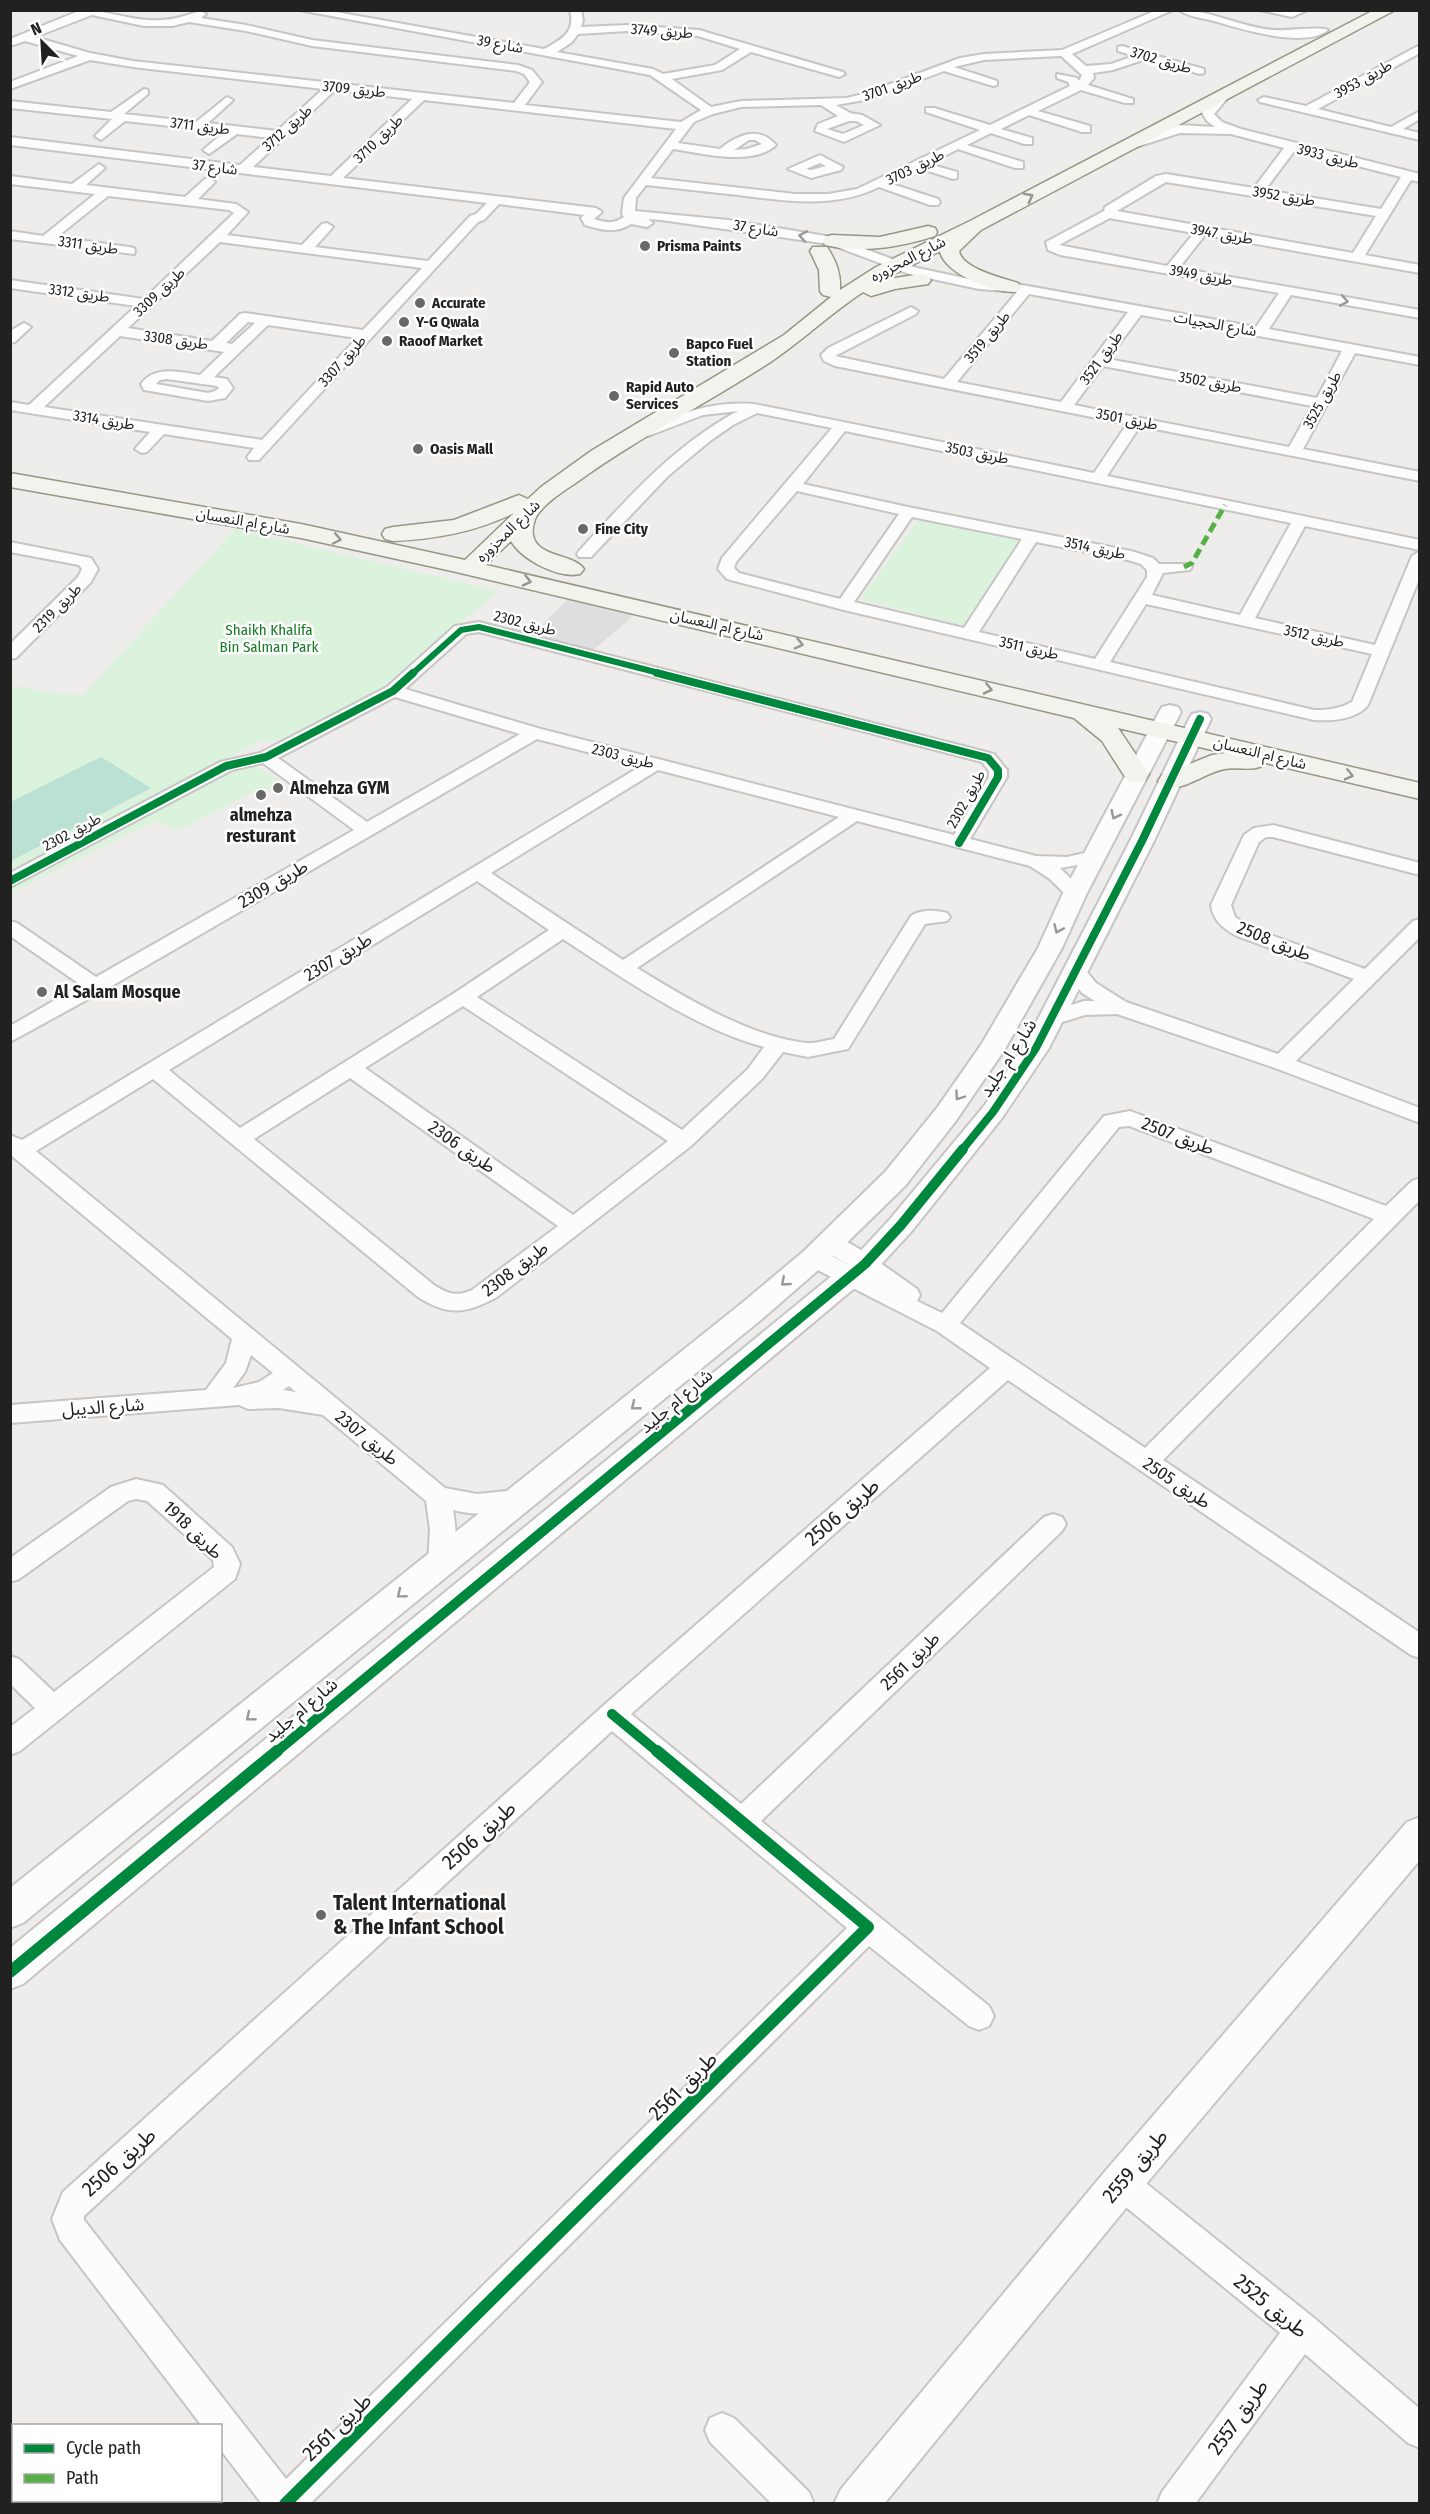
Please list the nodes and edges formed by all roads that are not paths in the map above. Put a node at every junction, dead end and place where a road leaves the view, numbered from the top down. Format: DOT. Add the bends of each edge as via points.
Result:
graph roads {
  1 [pos="208,10"];
  2 [pos="304,10"];
  3 [pos="575,10"];
  4 [pos="1168,10"];
  5 [pos="1185,10"];
  6 [pos="1264,10"];
  7 [pos="1360,10"];
  8 [pos="1387,10"];
  9 [pos="88,11"];
  10 [pos="1298,12"];
  11 [pos="1153,14"];
  12 [pos="189,19"];
  13 [pos="1257,30"];
  14 [pos="1323,30"];
  15 [pos="574,31"];
  16 [pos="27,38"];
  17 [pos="10,43"];
  18 [pos="1282,43"];
  19 [pos="1419,48"];
  20 [pos="747,49"];
  21 [pos="1122,49"];
  22 [pos="1166,49"];
  23 [pos="548,52"];
  24 [pos="1064,53"];
  25 [pos="89,56"];
  26 [pos="1148,56"];
  27 [pos="1181,65"];
  28 [pos="942,67"];
  29 [pos="1085,70"];
  30 [pos="1200,71"];
  31 [pos="839,74"];
  32 [pos="1166,74"];
  33 [pos="1061,76"];
  34 [pos="664,77"];
  35 [pos="993,82"];
  36 [pos="10,86"];
  37 [pos="1080,86"];
  38 [pos="333,87"];
  39 [pos="144,92"];
  40 [pos="1226,93"];
  41 [pos="422,96"];
  42 [pos="227,100"];
  43 [pos="1264,100"];
  44 [pos="1130,101"];
  45 [pos="824,102"];
  46 [pos="519,106"];
  47 [pos="12,108"];
  48 [pos="713,110"];
  49 [pos="930,110"];
  50 [pos="1028,111"];
  51 [pos="1306,111"];
  52 [pos="1419,114"];
  53 [pos="118,116"];
  54 [pos="847,117"];
  55 [pos="182,124"];
  56 [pos="198,126"];
  57 [pos="684,126"];
  58 [pos="993,129"];
  59 [pos="1086,129"];
  60 [pos="234,130"];
  61 [pos="1392,131"];
  62 [pos="1237,132"];
  63 [pos="168,135"];
  64 [pos="278,135"];
  65 [pos="101,136"];
  66 [pos="1419,137"];
  67 [pos="1028,141"];
  68 [pos="12,145"];
  69 [pos="670,145"];
  70 [pos="959,146"];
  71 [pos="1126,146"];
  72 [pos="1291,147"];
  73 [pos="209,150"];
  74 [pos="724,152"];
  75 [pos="921,165"];
  76 [pos="1019,165"];
  77 [pos="99,168"];
  78 [pos="242,170"];
  79 [pos="953,175"];
  80 [pos="1414,177"];
  81 [pos="10,180"];
  82 [pos="333,181"];
  83 [pos="643,181"];
  84 [pos="209,182"];
  85 [pos="134,184"];
  86 [pos="881,184"];
  87 [pos="698,187"];
  88 [pos="75,188"];
  89 [pos="1258,191"];
  90 [pos="105,192"];
  91 [pos="123,194"];
  92 [pos="840,197"];
  93 [pos="689,200"];
  94 [pos="187,202"];
  95 [pos="934,202"];
  96 [pos="486,207"];
  97 [pos="857,208"];
  98 [pos="613,213"];
  99 [pos="1110,213"];
  100 [pos="1383,213"];
  101 [pos="10,224"];
  102 [pos="977,225"];
  103 [pos="327,227"];
  104 [pos="58,230"];
  105 [pos="932,230"];
  106 [pos="1203,231"];
  107 [pos="10,235"];
  108 [pos="217,238"];
  109 [pos="46,240"];
  110 [pos="826,246"];
  111 [pos="305,249"];
  112 [pos="129,251"];
  113 [pos="1357,257"];
  114 [pos="430,265"];
  115 [pos="881,265"];
  116 [pos="1171,269"];
  117 [pos="1419,269"];
  118 [pos="921,280"];
  119 [pos="10,284"];
  120 [pos="1018,289"];
  121 [pos="1287,291"];
  122 [pos="828,301"];
  123 [pos="147,303"];
  124 [pos="1137,310"];
  125 [pos="911,311"];
  126 [pos="1419,314"];
  127 [pos="265,320"];
  128 [pos="24,327"];
  129 [pos="117,331"];
  130 [pos="1260,332"];
  131 [pos="366,335"];
  132 [pos="10,339"];
  133 [pos="215,346"];
  134 [pos="1351,348"];
  135 [pos="235,349"];
  136 [pos="1419,361"];
  137 [pos="1099,362"];
  138 [pos="730,378"];
  139 [pos="204,379"];
  140 [pos="948,384"];
  141 [pos="1321,402"];
  142 [pos="10,406"];
  143 [pos="715,407"];
  144 [pos="1065,407"];
  145 [pos="754,408"];
  146 [pos="37,415"];
  147 [pos="1136,421"];
  148 [pos="726,422"];
  149 [pos="842,426"];
  150 [pos="161,429"];
  151 [pos="619,442"];
  152 [pos="266,445"];
  153 [pos="142,449"];
  154 [pos="1294,452"];
  155 [pos="254,458"];
  156 [pos="10,469"];
  157 [pos="1418,474"];
  158 [pos="1098,478"];
  159 [pos="10,480"];
  160 [pos="794,486"];
  161 [pos="522,509"];
  162 [pos="908,512"];
  163 [pos="1300,520"];
  164 [pos="393,534"];
  165 [pos="1033,535"];
  166 [pos="1419,545"];
  167 [pos="10,547"];
  168 [pos="1419,556"];
  169 [pos="468,559"];
  170 [pos="578,561"];
  171 [pos="1184,567"];
  172 [pos="1155,568"];
  173 [pos="1143,598"];
  174 [pos="844,605"];
  175 [pos="1245,621"];
  176 [pos="969,634"];
  177 [pos="1382,651"];
  178 [pos="10,654"];
  179 [pos="1100,665"];
  180 [pos="393,692"];
  181 [pos="1077,710"];
  182 [pos="1165,721"];
  183 [pos="1196,728"];
  184 [pos="535,733"];
  185 [pos="266,758"];
  186 [pos="1292,761"];
  187 [pos="656,764"];
  188 [pos="1419,771"];
  189 [pos="1136,774"];
  190 [pos="1171,781"];
  191 [pos="1419,791"];
  192 [pos="854,815"];
  193 [pos="366,830"];
  194 [pos="959,843"];
  195 [pos="1093,857"];
  196 [pos="1036,862"];
  197 [pos="1419,869"];
  198 [pos="478,873"];
  199 [pos="10,881"];
  200 [pos="1075,893"];
  201 [pos="940,918"];
  202 [pos="1419,925"];
  203 [pos="10,927"];
  204 [pos="564,929"];
  205 [pos="624,968"];
  206 [pos="1076,972"];
  207 [pos="1368,977"];
  208 [pos="96,986"];
  209 [pos="463,997"];
  210 [pos="1119,1007"];
  211 [pos="1053,1018"];
  212 [pos="10,1035"];
  213 [pos="777,1045"];
  214 [pos="1282,1063"];
  215 [pos="351,1068"];
  216 [pos="154,1069"];
  217 [pos="1419,1116"];
  218 [pos="238,1138"];
  219 [pos="683,1141"];
  220 [pos="15,1146"];
  221 [pos="1419,1186"];
  222 [pos="1389,1216"];
  223 [pos="573,1226"];
  224 [pos="821,1250"];
  225 [pos="857,1271"];
  226 [pos="940,1322"];
  227 [pos="244,1337"];
  228 [pos="1008,1366"];
  229 [pos="284,1371"];
  230 [pos="211,1397"];
  231 [pos="327,1406"];
  232 [pos="10,1414"];
  233 [pos="1146,1462"];
  234 [pos="437,1496"];
  235 [pos="519,1499"];
  236 [pos="1053,1524"];
  237 [pos="441,1563"];
  238 [pos="10,1572"];
  239 [pos="1419,1647"];
  240 [pos="10,1666"];
  241 [pos="53,1708"];
  242 [pos="612,1714"];
  243 [pos="10,1743"];
  244 [pos="741,1822"];
  245 [pos="1419,1833"];
  246 [pos="10,1911"];
  247 [pos="868,1928"];
  248 [pos="10,1972"];
  249 [pos="979,2016"];
  250 [pos="1121,2183"];
  251 [pos="1302,2330"];
  252 [pos="722,2430"];
  253 [pos="1419,2431"];
  254 [pos="284,2504"];
  255 [pos="797,2504"];
  256 [pos="856,2504"];
  257 [pos="1174,2504"];
  1 -- 12 [label="street"];
  2 -- 23 [label="street, شارع 39"];
  3 -- 15 [label="street" via="578,20"];
  4 -- 11 [label="street, طريق 3701"];
  5 -- 13 [label="street"];
  6 -- 10 [label="street"];
  7 -- 14 [label="main road, شارع المحزوره"];
  8 -- 40 [label="main road, شارع المحزوره"];
  9 -- 12 [label="street" via="141,25"];
  9 -- 16 [label="street"];
  11 -- 24 [label="street, طريق 3701"];
  12 -- 46 [label="street" via="322,45 518,68 536,82"];
  13 -- 14 [label="street" via="1287,34"];
  13 -- 18 [label="street"];
  14 -- 105 [label="main road, شارع المحزوره"];
  15 -- 20 [label="street, طريق 3749" via="660,29 699,33"];
  15 -- 23 [label="street" via="568,40"];
  16 -- 17 [label="street"];
  16 -- 25 [label="street, طريق 3709"];
  19 -- 51 [label="street, طريق 3953"];
  20 -- 31 [label="street, طريق 3749"];
  20 -- 34 [label="street" via="718,68"];
  21 -- 26 [label="street, طريق 3702"];
  22 -- 26 [label="street"];
  23 -- 34 [label="street, شارع 39" via="648,70"];
  24 -- 28 [label="street, طريق 3701" via="1020,62 969,59"];
  24 -- 29 [label="street"];
  25 -- 36 [label="street"];
  25 -- 38 [label="street, طريق 3709"];
  26 -- 27 [label="street, طريق 3702"];
  26 -- 29 [label="street" via="1113,67"];
  27 -- 30 [label="street, طريق 3702"];
  27 -- 32 [label="street"];
  28 -- 35 [label="street"];
  28 -- 45 [label="street, طريق 3701" via="874,96"];
  29 -- 37 [label="street" via="1088,78"];
  33 -- 37 [label="street"];
  34 -- 48 [label="street, شارع 39"];
  37 -- 44 [label="street"];
  37 -- 50 [label="street, طريق 3703"];
  38 -- 41 [label="street, طريق 3709"];
  38 -- 64 [label="street, طريق 3712"];
  39 -- 53 [label="street"];
  40 -- 62 [label="street, طريق 3933" via="1209,116"];
  40 -- 71 [label="main road, شارع المحزوره"];
  41 -- 46 [label="street, طريق 3709"];
  41 -- 82 [label="street, طريق 3710"];
  42 -- 56 [label="street"];
  43 -- 51 [label="street, طريق 3953"];
  45 -- 48 [label="street, طريق 3701" via="766,102"];
  45 -- 54 [label="street"];
  46 -- 57 [label="street, طريق 3709"];
  47 -- 53 [label="street, طريق 3711"];
  48 -- 57 [label="street, طريق 3701"];
  49 -- 58 [label="street"];
  50 -- 58 [label="street, طريق 3703"];
  50 -- 59 [label="street"];
  51 -- 61 [label="street, طريق 3953"];
  52 -- 61 [label="street"];
  53 -- 55 [label="street, طريق 3711"];
  53 -- 65 [label="street"];
  55 -- 56 [label="street, طريق 3711"];
  55 -- 63 [label="street"];
  56 -- 60 [label="street, طريق 3711"];
  57 -- 69 [label="street, طريق 3701"];
  58 -- 67 [label="street"];
  58 -- 70 [label="street, طريق 3703"];
  60 -- 64 [label="street, طريق 3711"];
  60 -- 73 [label="street"];
  61 -- 66 [label="street, طريق 3953"];
  62 -- 71 [label="street, طريق 3933" via="1179,129"];
  62 -- 72 [label="street, طريق 3933"];
  64 -- 78 [label="street, طريق 3712"];
  68 -- 78 [label="street, شارع 37"];
  69 -- 74 [label="street"];
  69 -- 83 [label="street, طريق 3701"];
  70 -- 75 [label="street, طريق 3703"];
  70 -- 76 [label="street"];
  102 -- 71 [label="main road, شارع المحزوره, one-way"];
  72 -- 80 [label="street, طريق 3933"];
  72 -- 89 [label="street"];
  75 -- 79 [label="street"];
  75 -- 86 [label="street, طريق 3703"];
  77 -- 88 [label="street"];
  78 -- 82 [label="street, شارع 37"];
  80 -- 100 [label="street"];
  81 -- 88 [label="street, طريق 3309"];
  82 -- 96 [label="street, شارع 37" via="420,192"];
  83 -- 87 [label="street, طريق 3703"];
  83 -- 98 [label="street, طريق 3701"];
  84 -- 94 [label="street"];
  85 -- 91 [label="street"];
  86 -- 92 [label="street, طريق 3703"];
  86 -- 95 [label="street"];
  87 -- 92 [label="street, طريق 3703" via="773,191 792,203"];
  87 -- 93 [label="street"];
  88 -- 90 [label="street, طريق 3309"];
  89 -- 99 [label="street, طريق 3952" via="1160,179"];
  89 -- 100 [label="street, طريق 3952"];
  90 -- 91 [label="street, طريق 3309"];
  90 -- 104 [label="street, طريق 3311"];
  91 -- 94 [label="street, طريق 3309"];
  92 -- 97 [label="street"];
  94 -- 108 [label="street, طريق 3309" via="232,207 242,212"];
  96 -- 98 [label="street, شارع 37"];
  96 -- 98 [label="street"];
  96 -- 114 [label="street, طريق 3307"];
  98 -- 110 [label="street"];
  99 -- 106 [label="street, طريق 3947"];
  99 -- 116 [label="street, طريق 3949" via="1052,242 1053,247"];
  100 -- 113 [label="street"];
  101 -- 104 [label="street, طريق 3311"];
  102 -- 115 [label="main road, شارع المحزوره"];
  102 -- 120 [label="main road" via="949,250 950,258 961,269"];
  103 -- 111 [label="street"];
  104 -- 109 [label="street, طريق 3311"];
  105 -- 110 [label="main road" via="899,241"];
  105 -- 115 [label="main road, شارع المحزوره"];
  106 -- 113 [label="street, طريق 3947"];
  106 -- 116 [label="street"];
  107 -- 109 [label="street, طريق 3311"];
  108 -- 111 [label="street"];
  108 -- 123 [label="street, طريق 3309"];
  109 -- 112 [label="street, طريق 3311"];
  110 -- 115 [label="street"];
  110 -- 122 [label="main road" via="832,276"];
  111 -- 114 [label="street"];
  113 -- 117 [label="street, طريق 3947"];
  114 -- 131 [label="street, طريق 3307"];
  115 -- 118 [label="street, شارع الحجيات"];
  115 -- 120 [label="street, شارع الحجيات"];
  115 -- 122 [label="main road, شارع المحزوره"];
  116 -- 121 [label="street, طريق 3949"];
  118 -- 120 [label="street, شارع الحجيات"];
  118 -- 122 [label="main road" via="882,286 843,306"];
  119 -- 123 [label="street, طريق 3312"];
  120 -- 124 [label="street, شارع الحجيات"];
  120 -- 140 [label="street, طريق 3519"];
  121 -- 126 [label="street, طريق 3949, one-way"];
  121 -- 130 [label="street"];
  122 -- 138 [label="main road, شارع المحزوره" via="791,339"];
  122 -- 161 [label="main road, شارع المحزوره" via="606,431"];
  123 -- 129 [label="street, طريق 3309"];
  124 -- 130 [label="street, شارع الحجيات"];
  124 -- 137 [label="street, طريق 3521"];
  125 -- 140 [label="street, طريق 3501" via="829,353 829,358"];
  127 -- 131 [label="street"];
  127 -- 133 [label="street" via="245,317"];
  127 -- 135 [label="street, طريق 3308"];
  128 -- 132 [label="street"];
  129 -- 133 [label="street, طريق 3308"];
  129 -- 146 [label="street, طريق 3309"];
  130 -- 134 [label="street, شارع الحجيات"];
  131 -- 152 [label="street, طريق 3307"];
  133 -- 135 [label="street, طريق 3308"];
  134 -- 136 [label="street, شارع الحجيات"];
  134 -- 141 [label="street, طريق 3525"];
  135 -- 139 [label="street, طريق 3308"];
  137 -- 141 [label="street, طريق 3502"];
  137 -- 144 [label="street, طريق 3521"];
  138 -- 145 [label="street" via="730,392"];
  138 -- 151 [label="main road, شارع المحزوره"];
  140 -- 144 [label="street, طريق 3501"];
  141 -- 154 [label="street, طريق 3525"];
  142 -- 146 [label="street, طريق 3314"];
  143 -- 145 [label="street"];
  143 -- 148 [label="street" via="730,412"];
  143 -- 151 [label="street"];
  144 -- 147 [label="street, طريق 3501"];
  145 -- 148 [label="street"];
  145 -- 149 [label="street, طريق 3503"];
  146 -- 150 [label="street, طريق 3314"];
  147 -- 154 [label="street, طريق 3501"];
  147 -- 158 [label="street"];
  148 -- 170 [label="street" via="674,461"];
  149 -- 158 [label="street, طريق 3503"];
  149 -- 160 [label="street, طريق 3511"];
  150 -- 152 [label="street, طريق 3314"];
  150 -- 153 [label="street, طريق 3314"];
  151 -- 161 [label="main road, شارع المحزوره"];
  152 -- 155 [label="street, طريق 3307"];
  154 -- 157 [label="street, طريق 3501"];
  156 -- 164 [label="main road, شارع ام النعسان"];
  158 -- 163 [label="street, طريق 3503"];
  159 -- 169 [label="main road, شارع ام النعسان, one-way"];
  160 -- 162 [label="street, طريق 3514"];
  160 -- 174 [label="street, طريق 3511" via="728,561 726,569 750,582"];
  161 -- 164 [label="main road" via="453,529"];
  161 -- 169 [label="main road, شارع المحزوره"];
  161 -- 170 [label="main road" via="521,533 526,547 538,555"];
  162 -- 165 [label="street, طريق 3514"];
  162 -- 174 [label="street"];
  163 -- 166 [label="street, طريق 3503"];
  163 -- 175 [label="street"];
  164 -- 169 [label="main road, شارع ام النعسان"];
  165 -- 172 [label="street, طريق 3514" via="1131,556"];
  165 -- 176 [label="street"];
  167 -- 178 [label="street, طريق 2319" via="79,559 90,569 85,579"];
  168 -- 177 [label="street, طريق 3511"];
  169 -- 170 [label="main road, شارع ام النعسان"];
  169 -- 181 [label="main road, شارع ام النعسان, one-way"];
  170 -- 182 [label="main road, شارع ام النعسان"];
  171 -- 172 [label="street, طريق 3514"];
  172 -- 173 [label="street" via="1155,577"];
  173 -- 175 [label="street, طريق 3512"];
  173 -- 179 [label="street"];
  174 -- 176 [label="street, طريق 3511"];
  175 -- 177 [label="street, طريق 3512"];
  176 -- 179 [label="street, طريق 3511"];
  177 -- 179 [label="street, طريق 3511" via="1359,705 1332,716"];
  180 -- 184 [label="street, طريق 2303"];
  180 -- 185 [label="street, طريق 2302"];
  180 -- 194 [label="street, طريق 2302" via="461,630 479,627 978,754 995,764 998,777"];
  181 -- 182 [label="main road, شارع ام النعسان"];
  181 -- 189 [label="main road" via="1118,740"];
  182 -- 183 [label="main road, شارع ام النعسان"];
  182 -- 189 [label="street, شارع ام جليد"];
  183 -- 186 [label="main road, شارع ام النعسان"];
  183 -- 188 [label="main road, شارع ام النعسان"];
  183 -- 190 [label="street, شارع ام جليد"];
  184 -- 187 [label="street, طريق 2303"];
  184 -- 193 [label="street, طريق 2309"];
  185 -- 193 [label="street"];
  185 -- 199 [label="street, طريق 2302" via="226,766"];
  186 -- 190 [label="main road" via="1221,761"];
  186 -- 191 [label="main road, شارع ام النعسان, one-way"];
  187 -- 192 [label="street, طريق 2303"];
  187 -- 198 [label="street, طريق 2307"];
  189 -- 195 [label="street, شارع ام جليد, one-way"];
  190 -- 206 [label="street, شارع ام جليد"];
  192 -- 194 [label="street, طريق 2303"];
  192 -- 205 [label="street"];
  193 -- 208 [label="street, طريق 2309"];
  194 -- 196 [label="street, طريق 2303"];
  195 -- 196 [label="street, طريق 2303" via="1067,864"];
  195 -- 200 [label="street, شارع ام جليد"];
  196 -- 200 [label="street, طريق 2303"];
  197 -- 207 [label="street, طريق 2508" via="1273,831 1261,832 1251,839 1221,905 1227,920 1244,932"];
  198 -- 204 [label="street"];
  198 -- 216 [label="street, طريق 2307"];
  200 -- 224 [label="street, شارع ام جليد, one-way" via="1050,948 986,1057 946,1114 895,1179"];
  201 -- 213 [label="street" via="918,920 841,1044 828,1051 813,1052"];
  202 -- 207 [label="street"];
  203 -- 208 [label="street"];
  204 -- 205 [label="street"];
  204 -- 209 [label="street"];
  205 -- 213 [label="street" via="715,1022"];
  206 -- 210 [label="street" via="1098,995"];
  206 -- 211 [label="street, شارع ام جليد"];
  207 -- 214 [label="street"];
  208 -- 212 [label="street, طريق 2309"];
  209 -- 215 [label="street"];
  209 -- 219 [label="street"];
  210 -- 211 [label="street" via="1084,1008"];
  210 -- 214 [label="street"];
  211 -- 225 [label="street, شارع ام جليد" via="993,1112 901,1225"];
  213 -- 219 [label="street, طريق 2308" via="755,1074"];
  214 -- 217 [label="street"];
  215 -- 218 [label="street"];
  215 -- 223 [label="street, طريق 2306"];
  216 -- 218 [label="street, طريق 2308"];
  216 -- 220 [label="street, طريق 2307"];
  218 -- 223 [label="street, طريق 2308" via="426,1291 449,1304 465,1303 489,1291"];
  219 -- 223 [label="street, طريق 2308"];
  220 -- 227 [label="street, طريق 2307"];
  221 -- 222 [label="street"];
  222 -- 226 [label="street, طريق 2507" via="1130,1118 1120,1118 1112,1121"];
  222 -- 233 [label="street"];
  224 -- 225 [label="street, طريق 2505"];
  224 -- 235 [label="street, شارع ام جليد, one-way" via="752,1311"];
  225 -- 226 [label="street, طريق 2505" via="909,1295"];
  225 -- 248 [label="street, شارع ام جليد"];
  226 -- 228 [label="street, طريق 2505"];
  227 -- 229 [label="street, طريق 2307"];
  227 -- 230 [label="street" via="237,1366"];
  228 -- 233 [label="street, طريق 2505"];
  228 -- 242 [label="street, طريق 2506"];
  229 -- 230 [label="street, شارع الديبل" via="256,1392"];
  229 -- 231 [label="street, طريق 2307"];
  230 -- 231 [label="street" via="279,1399"];
  230 -- 232 [label="street, شارع الديبل"];
  231 -- 234 [label="street, طريق 2307"];
  233 -- 239 [label="street, طريق 2505"];
  234 -- 235 [label="street, طريق 2307" via="466,1504 493,1505"];
  234 -- 237 [label="street" via="444,1523"];
  235 -- 237 [label="street, شارع ام جليد"];
  236 -- 244 [label="street, طريق 2561"];
  237 -- 246 [label="street, شارع ام جليد, one-way"];
  238 -- 241 [label="street, طريق 1918" via="120,1494 136,1489 154,1492 223,1554 227,1564 226,1572"];
  240 -- 241 [label="street"];
  241 -- 243 [label="street, طريق 1918"];
  242 -- 244 [label="street"];
  242 -- 254 [label="street, طريق 2506" via="74,2203 69,2212 67,2221 71,2229"];
  244 -- 247 [label="street"];
  245 -- 250 [label="street, طريق 2559"];
  247 -- 249 [label="street"];
  247 -- 254 [label="street, طريق 2561"];
  250 -- 251 [label="street, طريق 2525"];
  250 -- 256 [label="street, طريق 2559"];
  251 -- 253 [label="street, طريق 2525"];
  251 -- 257 [label="street, طريق 2557"];
  252 -- 255 [label="street"];
}
